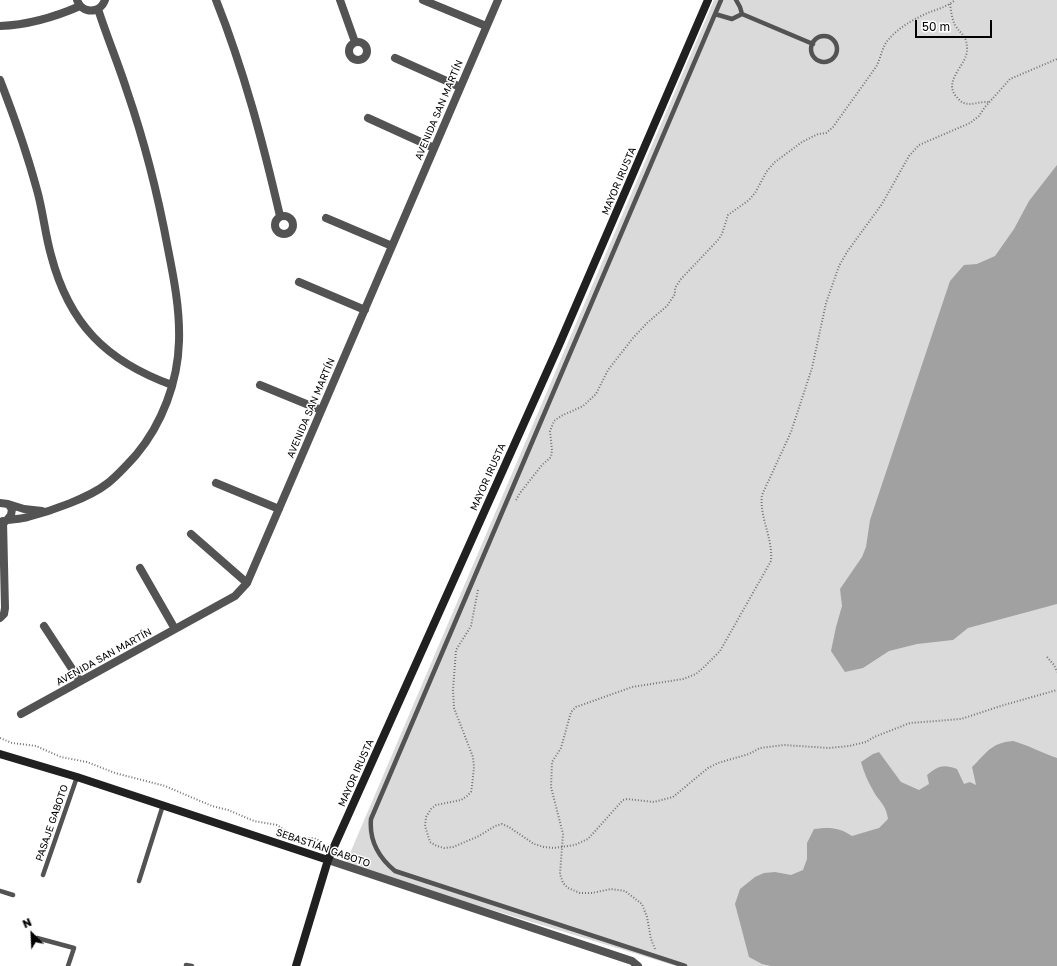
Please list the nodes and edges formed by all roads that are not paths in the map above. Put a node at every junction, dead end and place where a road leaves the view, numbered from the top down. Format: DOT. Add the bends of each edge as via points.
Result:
graph roads {
  1 [pos="105,0"];
  2 [pos="216,0"];
  3 [pos="340,0"];
  4 [pos="424,0"];
  5 [pos="498,0"];
  6 [pos="708,0"];
  7 [pos="721,0"];
  8 [pos="736,0"];
  9 [pos="78,3"];
  10 [pos="98,9"];
  11 [pos="715,14"];
  12 [pos="742,14"];
  13 [pos="0,26"];
  14 [pos="486,26"];
  15 [pos="355,42"];
  16 [pos="813,44"];
  17 [pos="395,58"];
  18 [pos="0,80"];
  19 [pos="460,87"];
  20 [pos="368,118"];
  21 [pos="434,148"];
  22 [pos="280,216"];
  23 [pos="326,218"];
  24 [pos="392,246"];
  25 [pos="299,282"];
  26 [pos="365,310"];
  27 [pos="172,385"];
  28 [pos="260,385"];
  29 [pos="321,410"];
  30 [pos="216,483"];
  31 [pos="4,503"];
  32 [pos="279,509"];
  33 [pos="45,511"];
  34 [pos="3,521"];
  35 [pos="191,534"];
  36 [pos="140,568"];
  37 [pos="247,582"];
  38 [pos="0,618"];
  39 [pos="44,626"];
  40 [pos="174,629"];
  41 [pos="80,681"];
  42 [pos="20,714"];
  43 [pos="0,754"];
  44 [pos="77,777"];
  45 [pos="163,805"];
  46 [pos="328,860"];
  47 [pos="43,874"];
  48 [pos="139,881"];
  49 [pos="0,891"];
  50 [pos="14,896"];
  51 [pos="37,938"];
  52 [pos="68,966"];
  53 [pos="186,966"];
  54 [pos="192,966"];
  55 [pos="296,966"];
  56 [pos="638,966"];
  57 [pos="685,966"];
  1 -- 10 [label="street"];
  2 -- 22 [label="street" via="250,98"];
  3 -- 15 [label="street"];
  4 -- 14 [label="street"];
  5 -- 14 [label="street, AVENIDA SAN MARTÍN"];
  6 -- 46 [label="main road, MAYOR IRUSTA" via="559,345"];
  7 -- 11 [label="lane"];
  8 -- 12 [label="lane"];
  9 -- 10 [label="street" via="88,11"];
  9 -- 13 [label="street" via="53,17"];
  10 -- 27 [label="street" via="137,123 162,217 179,328"];
  11 -- 12 [label="lane" via="732,18"];
  11 -- 57 [label="lane" via="370,819 374,847 395,871"];
  12 -- 16 [label="lane"];
  14 -- 19 [label="street, AVENIDA SAN MARTÍN"];
  16 -- 16 [label="lane" via="813,55 819,60 827,62 834,58 837,45 832,38 819,37"];
  17 -- 19 [label="street"];
  18 -- 27 [label="street" via="38,191 55,270 71,306 81,322 109,352 132,368"];
  19 -- 21 [label="street, AVENIDA SAN MARTÍN"];
  20 -- 21 [label="street"];
  21 -- 24 [label="street, AVENIDA SAN MARTÍN"];
  23 -- 24 [label="street"];
  24 -- 26 [label="street, AVENIDA SAN MARTÍN"];
  25 -- 26 [label="street"];
  26 -- 29 [label="street, AVENIDA SAN MARTÍN"];
  27 -- 33 [label="street" via="168,399 146,443 121,472 107,484 87,495"];
  28 -- 29 [label="street"];
  29 -- 32 [label="street, AVENIDA SAN MARTÍN"];
  30 -- 32 [label="street"];
  31 -- 33 [label="street" via="24,509"];
  31 -- 34 [label="street" via="10,506 12,512 10,518"];
  32 -- 37 [label="street, AVENIDA SAN MARTÍN"];
  33 -- 34 [label="street" via="28,518"];
  34 -- 38 [label="street" via="5,608"];
  35 -- 37 [label="street"];
  36 -- 40 [label="street"];
  37 -- 40 [label="street, AVENIDA SAN MARTÍN" via="235,596"];
  39 -- 41 [label="street"];
  40 -- 41 [label="street, AVENIDA SAN MARTÍN"];
  41 -- 42 [label="street, AVENIDA SAN MARTÍN"];
  43 -- 44 [label="main road, SEBASTIÁN GABOTO"];
  44 -- 45 [label="main road, SEBASTIÁN GABOTO"];
  44 -- 47 [label="lane, PASAJE GABOTO"];
  45 -- 46 [label="main road, SEBASTIÁN GABOTO"];
  45 -- 48 [label="lane"];
  46 -- 55 [label="main road, MAYOR IRUSTA"];
  46 -- 56 [label="street, SEBASTIÁN GABOTO" via="632,961"];
  49 -- 50 [label="lane"];
  51 -- 52 [label="lane" via="74,948"];
  53 -- 54 [label="lane"];
}
